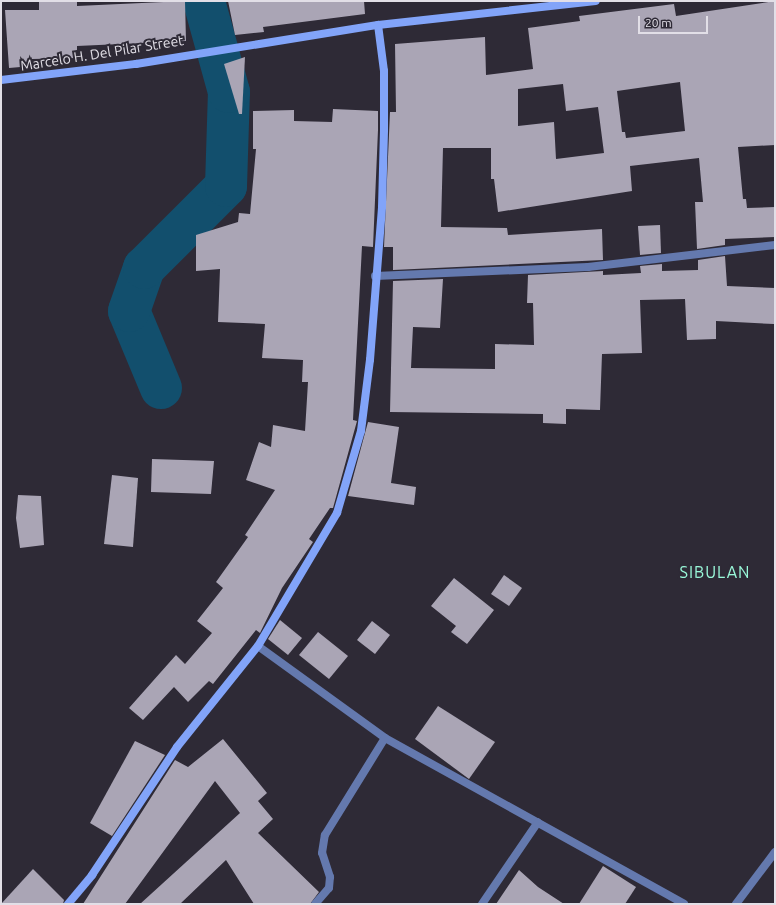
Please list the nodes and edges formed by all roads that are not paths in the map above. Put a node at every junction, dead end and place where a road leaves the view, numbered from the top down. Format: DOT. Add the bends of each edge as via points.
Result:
graph roads {
  1 [pos="596,1"];
  2 [pos="378,24"];
  3 [pos="1,80"];
  4 [pos="775,245"];
  5 [pos="375,276"];
  6 [pos="258,646"];
  7 [pos="385,738"];
  8 [pos="538,822"];
  9 [pos="775,852"];
  10 [pos="68,904"];
  11 [pos="315,904"];
  12 [pos="482,904"];
  13 [pos="684,904"];
  14 [pos="736,904"];
  1 -- 2 [label="street, Marcelo H. Del Pilar Street"];
  2 -- 3 [label="street, Marcelo H. Del Pilar Street" via="206,50 136,64"];
  2 -- 5 [label="street" via="384,71 384,130"];
  4 -- 5 [label="street" via="588,267"];
  5 -- 6 [label="street" via="361,431 350,474 337,513"];
  6 -- 7 [label="street"];
  6 -- 10 [label="street" via="177,747 92,875"];
  7 -- 8 [label="street"];
  7 -- 11 [label="street" via="325,835 322,853 330,877 329,888"];
  8 -- 12 [label="street"];
  8 -- 13 [label="street"];
  9 -- 14 [label="street"];
}
